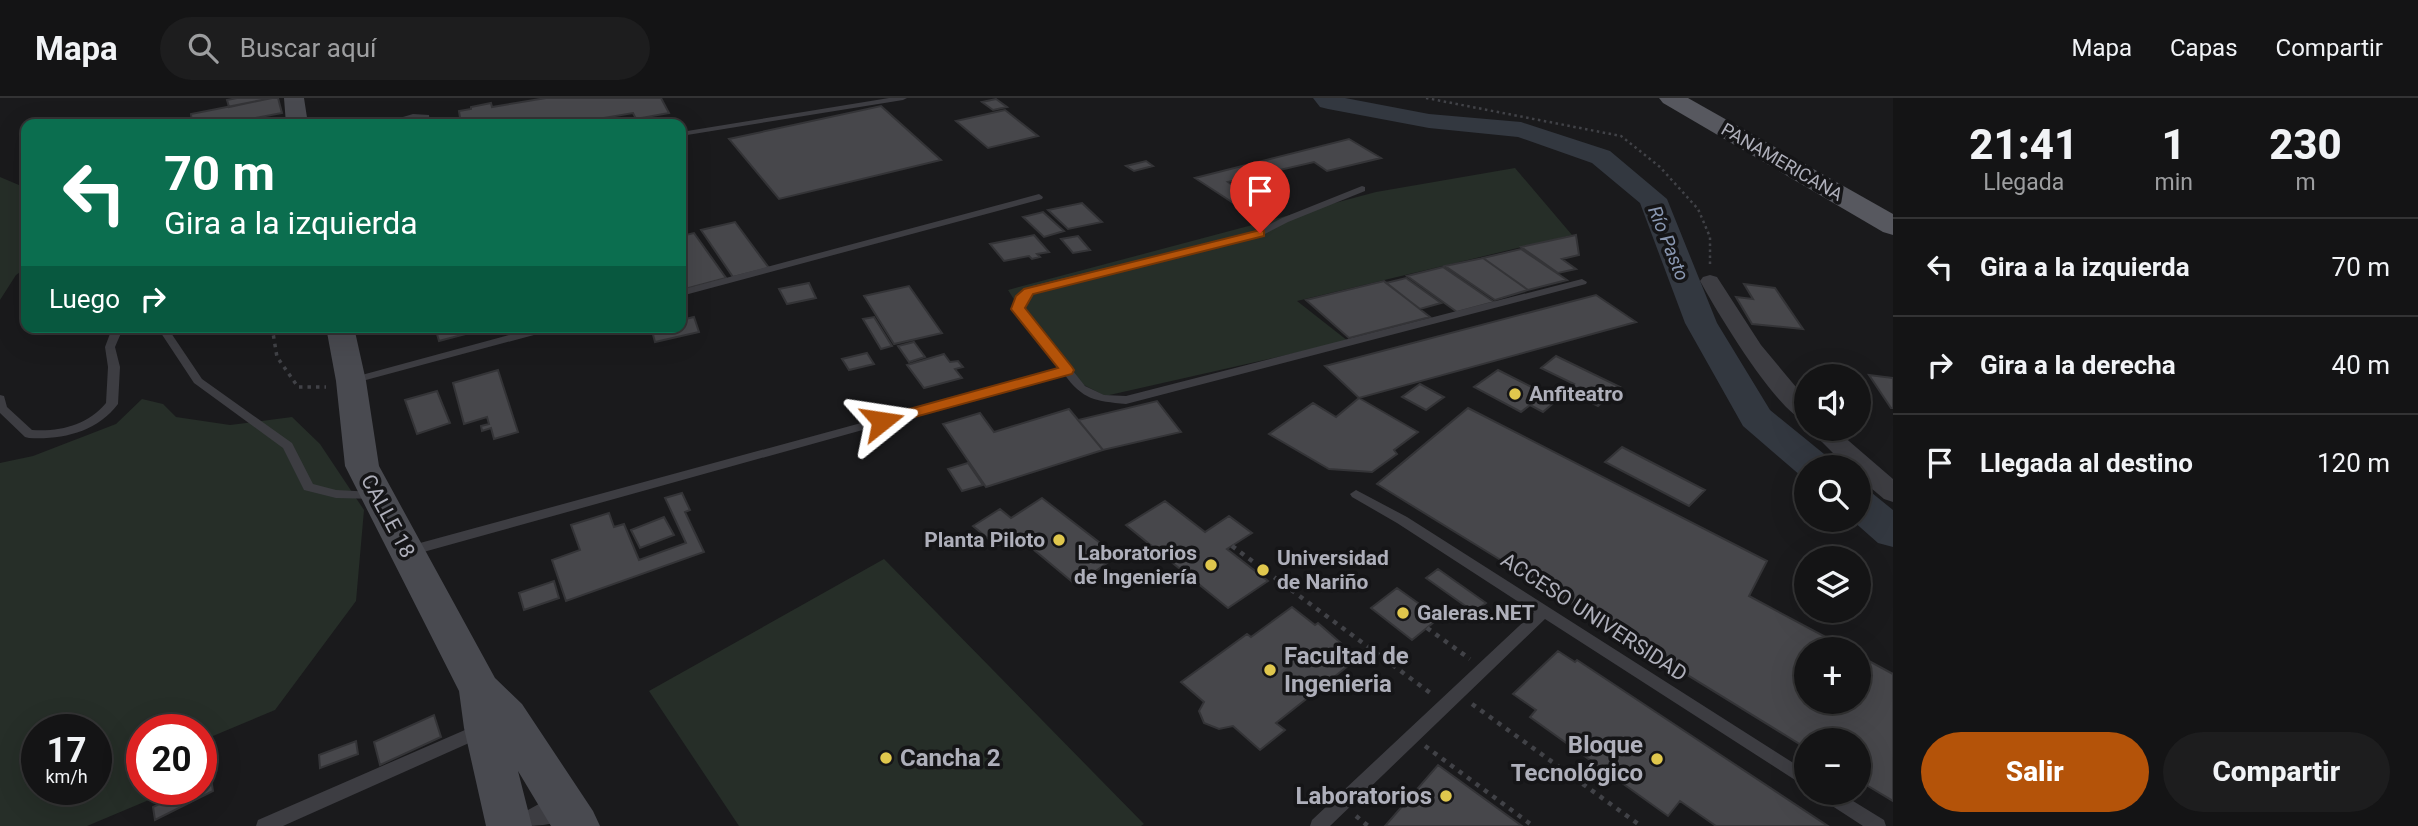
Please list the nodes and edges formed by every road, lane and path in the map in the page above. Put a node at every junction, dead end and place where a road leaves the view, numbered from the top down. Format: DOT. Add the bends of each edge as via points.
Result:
graph roads {
  1 [pos="294,98"];
  2 [pos="904,98"];
  3 [pos="1426,98"];
  4 [pos="1671,98"];
  5 [pos="297,119"];
  6 [pos="396,119"];
  7 [pos="426,119"];
  8 [pos="686,133"];
  9 [pos="1362,189"];
  10 [pos="1038,197"];
  11 [pos="1893,226"];
  12 [pos="1710,281"];
  13 [pos="1582,282"];
  14 [pos="686,292"];
  15 [pos="115,333"];
  16 [pos="166,333"];
  17 [pos="273,333"];
  18 [pos="341,333"];
  19 [pos="530,333"];
  20 [pos="1067,370"];
  21 [pos="351,381"];
  22 [pos="0,399"];
  23 [pos="1794,400"];
  24 [pos="1834,441"];
  25 [pos="1893,493"];
  26 [pos="1356,494"];
  27 [pos="377,496"];
  28 [pos="1232,546"];
  29 [pos="407,551"];
  30 [pos="1544,612"];
  31 [pos="1427,628"];
  32 [pos="1483,669"];
  33 [pos="1452,699"];
  34 [pos="483,709"];
  35 [pos="1412,737"];
  36 [pos="1794,772"];
  37 [pos="1845,805"];
  38 [pos="558,819"];
  39 [pos="264,826"];
  40 [pos="509,826"];
  41 [pos="1318,826"];
  42 [pos="1533,826"];
  43 [pos="1641,826"];
  44 [pos="1878,826"];
  1 -- 5 [label="main road"];
  2 -- 8 [label="lane"];
  3 -- 12 [label="path" via="1621,136 1645,152 1690,197 1710,235"];
  4 -- 11 [label="main road, PANAMERICANA"];
  6 -- 7 [label="lane" via="414,115"];
  9 -- 20 [label="lane" via="1260,233 1028,291 1018,309"];
  10 -- 14 [label="lane"];
  12 -- 23 [label="street" via="1731,319"];
  13 -- 20 [label="lane" via="1126,400 1091,394"];
  15 -- 22 [label="lane" via="110,347 112,404 94,422 57,434 29,434 2,408"];
  16 -- 27 [label="lane" via="198,380 288,446 309,486 337,494"];
  17 -- 21 [label="path" via="277,357 298,387 316,390"];
  18 -- 21 [label="main road, CALLE 18"];
  19 -- 21 [label="lane"];
  20 -- 29 [label="lane"];
  21 -- 27 [label="main road, CALLE 18" via="362,466"];
  24 -- 25 [label="street"];
  26 -- 30 [label="lane, ACCESO UNIVERSIDAD"];
  27 -- 29 [label="main road, CALLE 18"];
  28 -- 33 [label="path"];
  29 -- 34 [label="main road, CALLE 18"];
  30 -- 32 [label="lane"];
  30 -- 36 [label="lane, ACCESO UNIVERSIDAD"];
  31 -- 32 [label="path"];
  32 -- 33 [label="lane"];
  33 -- 35 [label="lane"];
  33 -- 43 [label="path"];
  34 -- 38 [label="main road, CALLE 18" via="507,717"];
  34 -- 39 [label="lane"];
  34 -- 40 [label="main road, CALLE 18"];
  35 -- 41 [label="lane"];
  35 -- 42 [label="path"];
  37 -- 44 [label="lane"];
}
